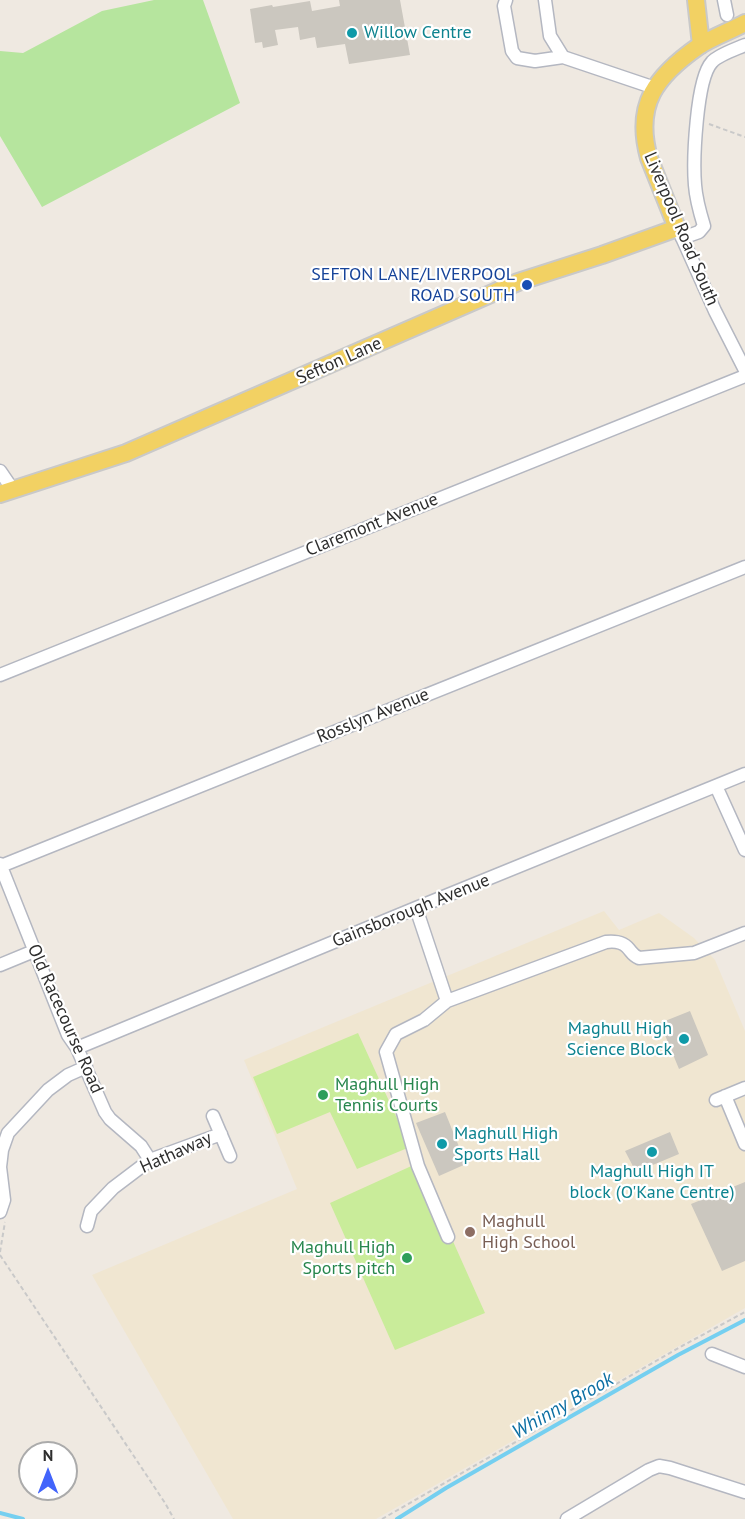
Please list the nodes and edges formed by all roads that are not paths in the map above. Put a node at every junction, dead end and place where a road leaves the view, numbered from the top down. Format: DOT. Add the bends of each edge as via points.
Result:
graph roads {
  1 [pos="506,0"];
  2 [pos="545,0"];
  3 [pos="696,0"];
  4 [pos="724,0"];
  5 [pos="727,15"];
  6 [pos="745,23"];
  7 [pos="701,45"];
  8 [pos="745,45"];
  9 [pos="563,57"];
  10 [pos="655,88"];
  11 [pos="680,233"];
  12 [pos="745,370"];
  13 [pos="745,376"];
  14 [pos="0,471"];
  15 [pos="7,492"];
  16 [pos="745,567"];
  17 [pos="0,675"];
  18 [pos="745,774"];
  19 [pos="716,786"];
  20 [pos="745,850"];
  21 [pos="0,865"];
  22 [pos="416,908"];
  23 [pos="745,933"];
  24 [pos="34,951"];
  25 [pos="0,965"];
  26 [pos="447,1001"];
  27 [pos="77,1048"];
  28 [pos="86,1067"];
  29 [pos="745,1088"];
  30 [pos="213,1116"];
  31 [pos="221,1134"];
  32 [pos="745,1144"];
  33 [pos="230,1156"];
  34 [pos="150,1160"];
  35 [pos="0,1212"];
  36 [pos="87,1226"];
  37 [pos="448,1237"];
  38 [pos="712,1354"];
  39 [pos="745,1367"];
  40 [pos="745,1492"];
  41 [pos="567,1519"];
  1 -- 9 [label="street" via="512,51 517,58"];
  2 -- 9 [label="street" via="550,36"];
  3 -- 7 [label="main road"];
  4 -- 5 [label="street"];
  6 -- 7 [label="main road, Liverpool Road South"];
  7 -- 10 [label="main road, Liverpool Road South"];
  8 -- 11 [label="street" via="712,62 704,78 694,155 695,188 704,226 699,232"];
  9 -- 10 [label="street"];
  10 -- 11 [label="main road, Liverpool Road South" via="645,113 646,146"];
  11 -- 12 [label="street, Liverpool Road South"];
  11 -- 15 [label="main road, Sefton Lane" via="518,282 126,453"];
  13 -- 17 [label="street, Claremont Avenue"];
  14 -- 15 [label="street" via="8,484"];
  16 -- 21 [label="street, Rosslyn Avenue"];
  18 -- 19 [label="street, Gainsborough Avenue"];
  19 -- 20 [label="street"];
  19 -- 22 [label="street, Gainsborough Avenue"];
  21 -- 24 [label="street, Old Racecourse Road"];
  22 -- 26 [label="street"];
  22 -- 27 [label="street, Gainsborough Avenue"];
  23 -- 26 [label="street" via="694,953 639,958 621,943 606,942"];
  24 -- 25 [label="street"];
  24 -- 27 [label="street, Old Racecourse Road"];
  26 -- 37 [label="street" via="424,1020 396,1034 386,1052 418,1166"];
  27 -- 28 [label="street, Old Racecourse Road"];
  28 -- 34 [label="street, Old Racecourse Road" via="105,1112 141,1146"];
  28 -- 35 [label="street" via="48,1090 8,1133 0,1167 4,1200"];
  29 -- 32 [label="street" via="721,1098"];
  30 -- 31 [label="street, Hathaway"];
  31 -- 33 [label="street, Hathaway"];
  31 -- 34 [label="street, Hathaway"];
  34 -- 36 [label="street, Hathaway" via="113,1188 91,1211"];
  38 -- 39 [label="street"];
  40 -- 41 [label="street" via="659,1466"];
}
